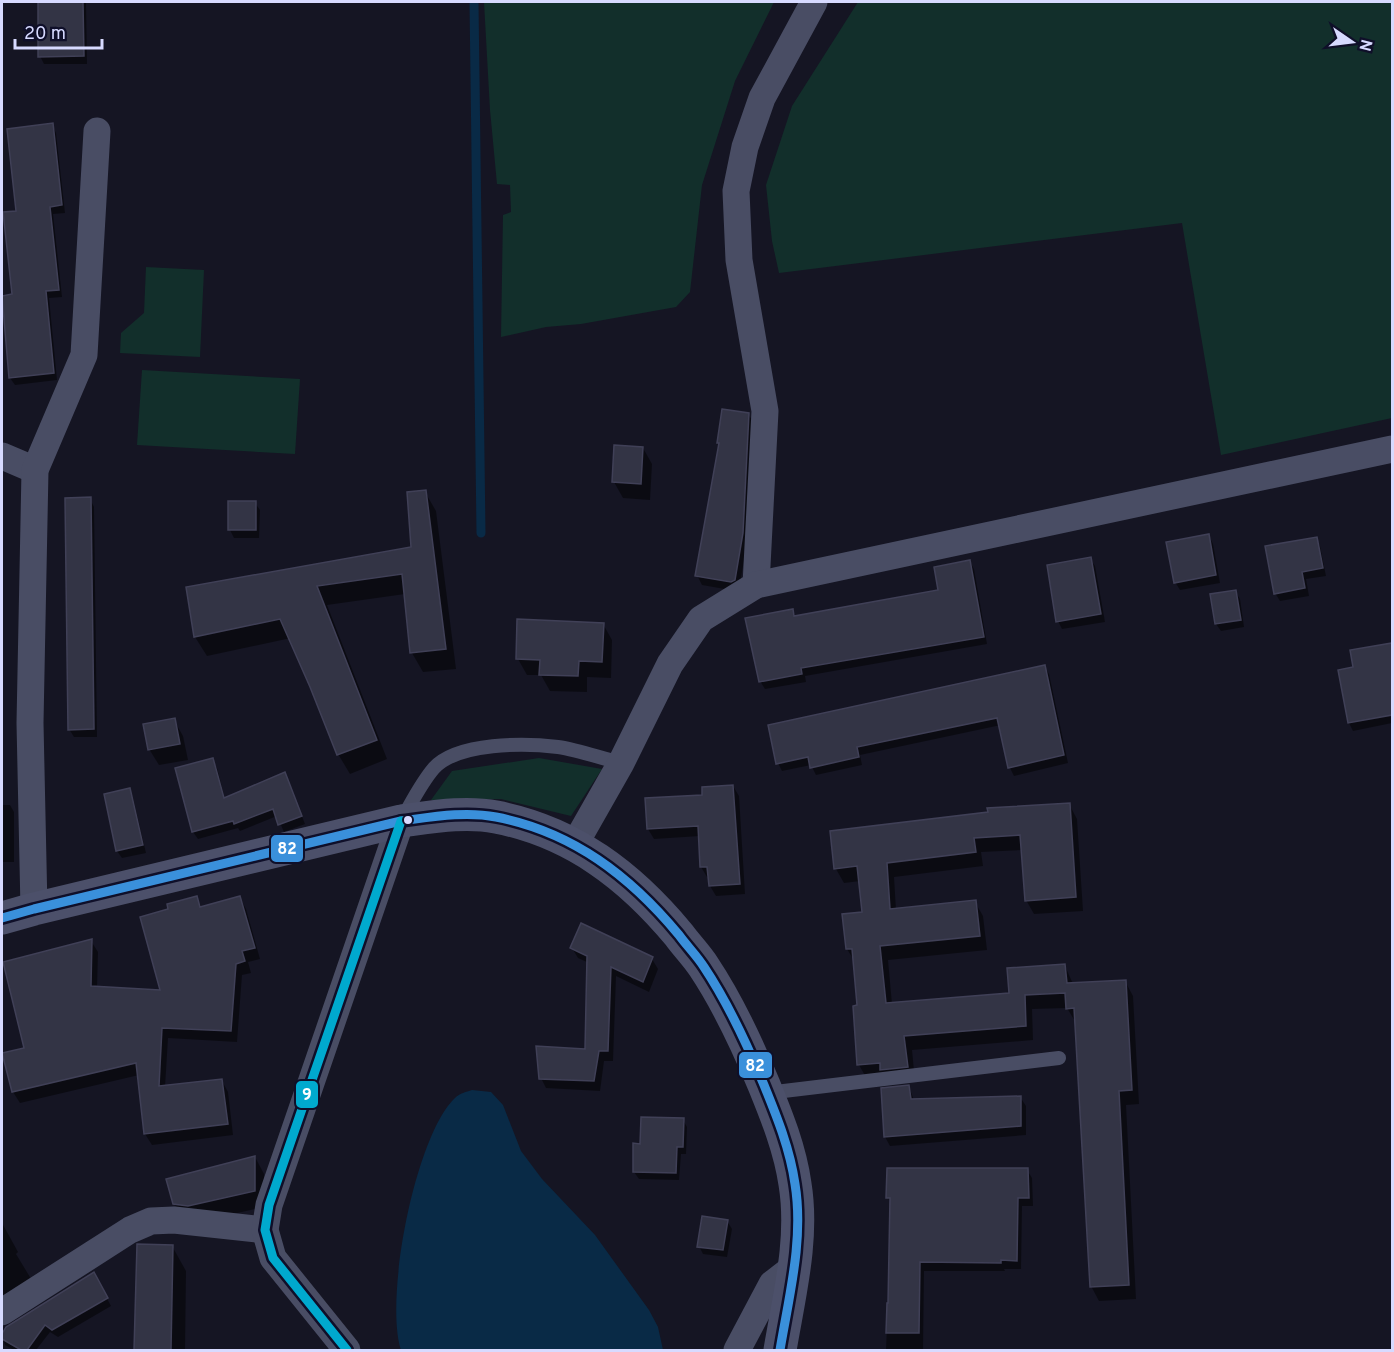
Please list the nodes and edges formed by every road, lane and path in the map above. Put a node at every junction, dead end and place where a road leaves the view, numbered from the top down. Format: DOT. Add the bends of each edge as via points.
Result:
graph roads {
  1 [pos="814,2"];
  2 [pos="97,130"];
  3 [pos="1392,449"];
  4 [pos="2,456"];
  5 [pos="35,470"];
  6 [pos="756,585"];
  7 [pos="621,763"];
  8 [pos="401,821"];
  9 [pos="575,844"];
  10 [pos="34,909"];
  11 [pos="2,918"];
  12 [pos="1059,1058"];
  13 [pos="767,1093"];
  14 [pos="265,1230"];
  15 [pos="794,1267"];
  16 [pos="2,1312"];
  17 [pos="347,1350"];
  18 [pos="737,1350"];
  19 [pos="780,1350"];
  1 -- 6 [label="street" via="762,99 745,147 736,191 739,260 765,411"];
  2 -- 5 [label="street" via="84,354"];
  3 -- 6 [label="street"];
  4 -- 5 [label="street"];
  5 -- 10 [label="street" via="30,723"];
  6 -- 7 [label="street" via="701,619 670,664"];
  7 -- 8 [label="lane" via="559,747 501,745 454,755 436,766"];
  7 -- 9 [label="street"];
  8 -- 9 [label="street" via="449,814 494,816"];
  8 -- 10 [label="street"];
  8 -- 14 [label="street" via="269,1205"];
  9 -- 13 [label="street" via="620,874 658,910 704,967 747,1045"];
  10 -- 11 [label="street"];
  12 -- 13 [label="lane"];
  13 -- 15 [label="street" via="787,1146 795,1185 798,1232"];
  14 -- 16 [label="street" via="151,1221 130,1230"];
  14 -- 17 [label="street" via="273,1258"];
  15 -- 18 [label="street" via="772,1284"];
  15 -- 19 [label="street"];
}
